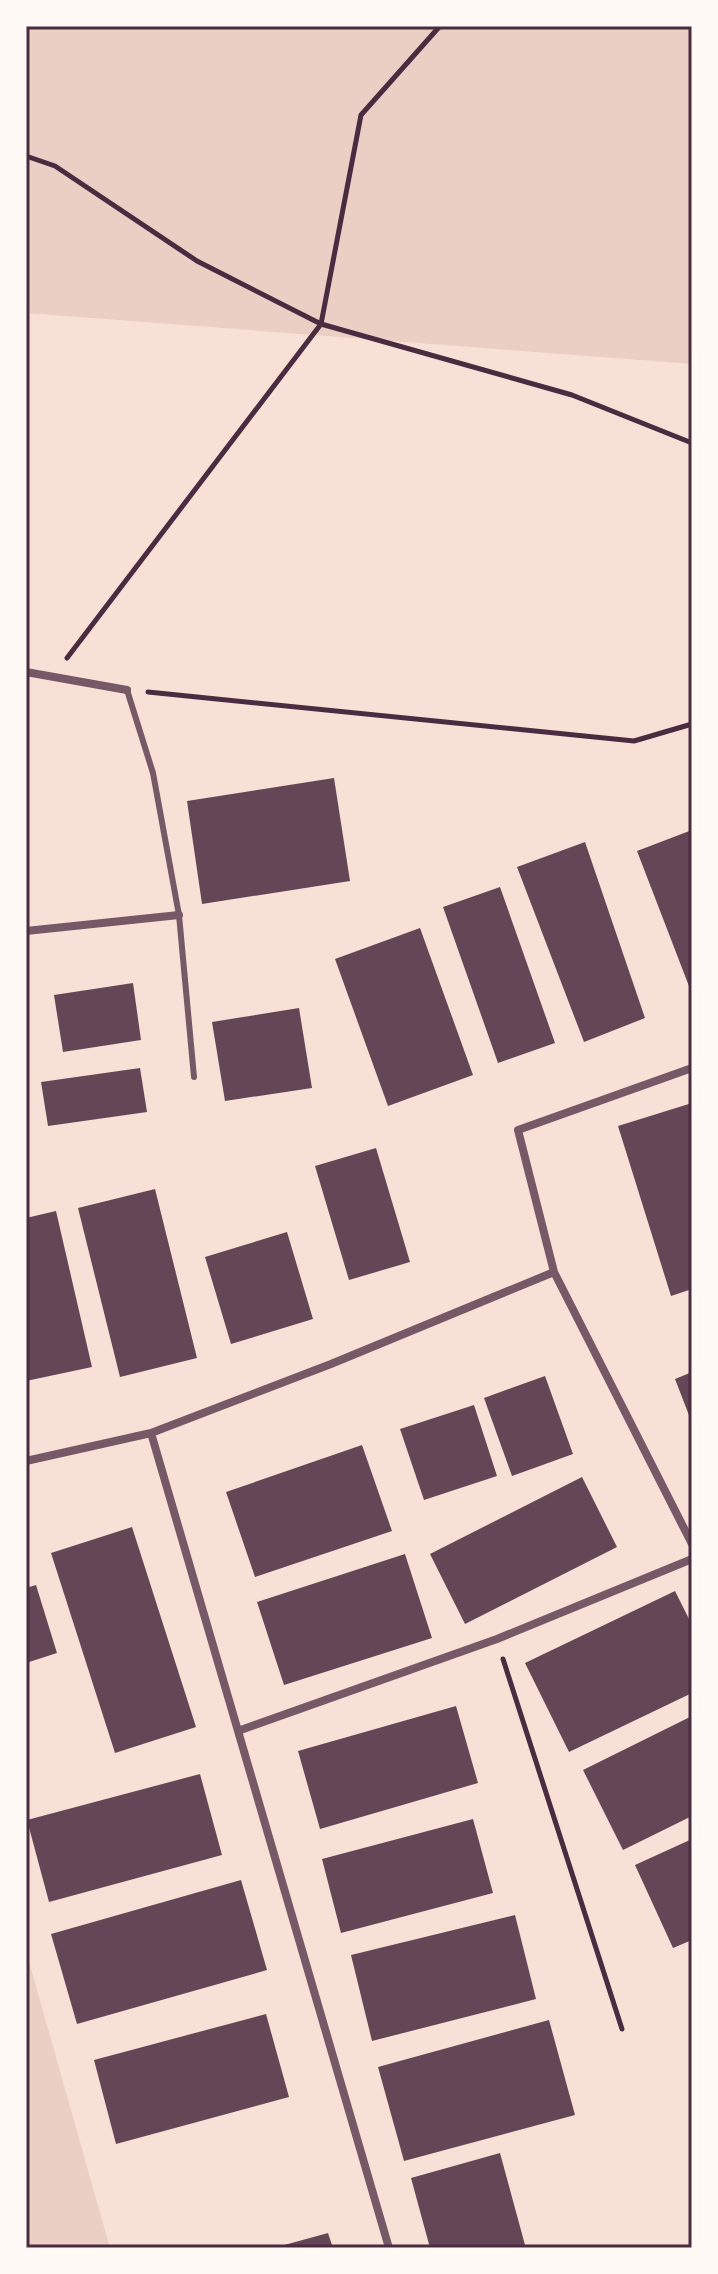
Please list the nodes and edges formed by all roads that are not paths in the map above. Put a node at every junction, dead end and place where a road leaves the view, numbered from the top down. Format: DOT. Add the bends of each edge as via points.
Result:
graph roads {
  1 [pos="26,672"];
  2 [pos="127,690"];
  3 [pos="179,915"];
  4 [pos="26,931"];
  5 [pos="692,1068"];
  6 [pos="194,1077"];
  7 [pos="554,1272"];
  8 [pos="151,1433"];
  9 [pos="26,1461"];
  10 [pos="692,1544"];
  11 [pos="692,1559"];
  12 [pos="238,1731"];
  13 [pos="389,2248"];
  1 -- 2 [label="street"];
  2 -- 3 [label="lane" via="153,773"];
  3 -- 4 [label="street"];
  3 -- 6 [label="lane"];
  5 -- 7 [label="street" via="518,1130"];
  7 -- 8 [label="street"];
  7 -- 10 [label="street"];
  8 -- 9 [label="street"];
  8 -- 12 [label="street"];
  11 -- 12 [label="street" via="497,1639"];
  12 -- 13 [label="street"];
}
